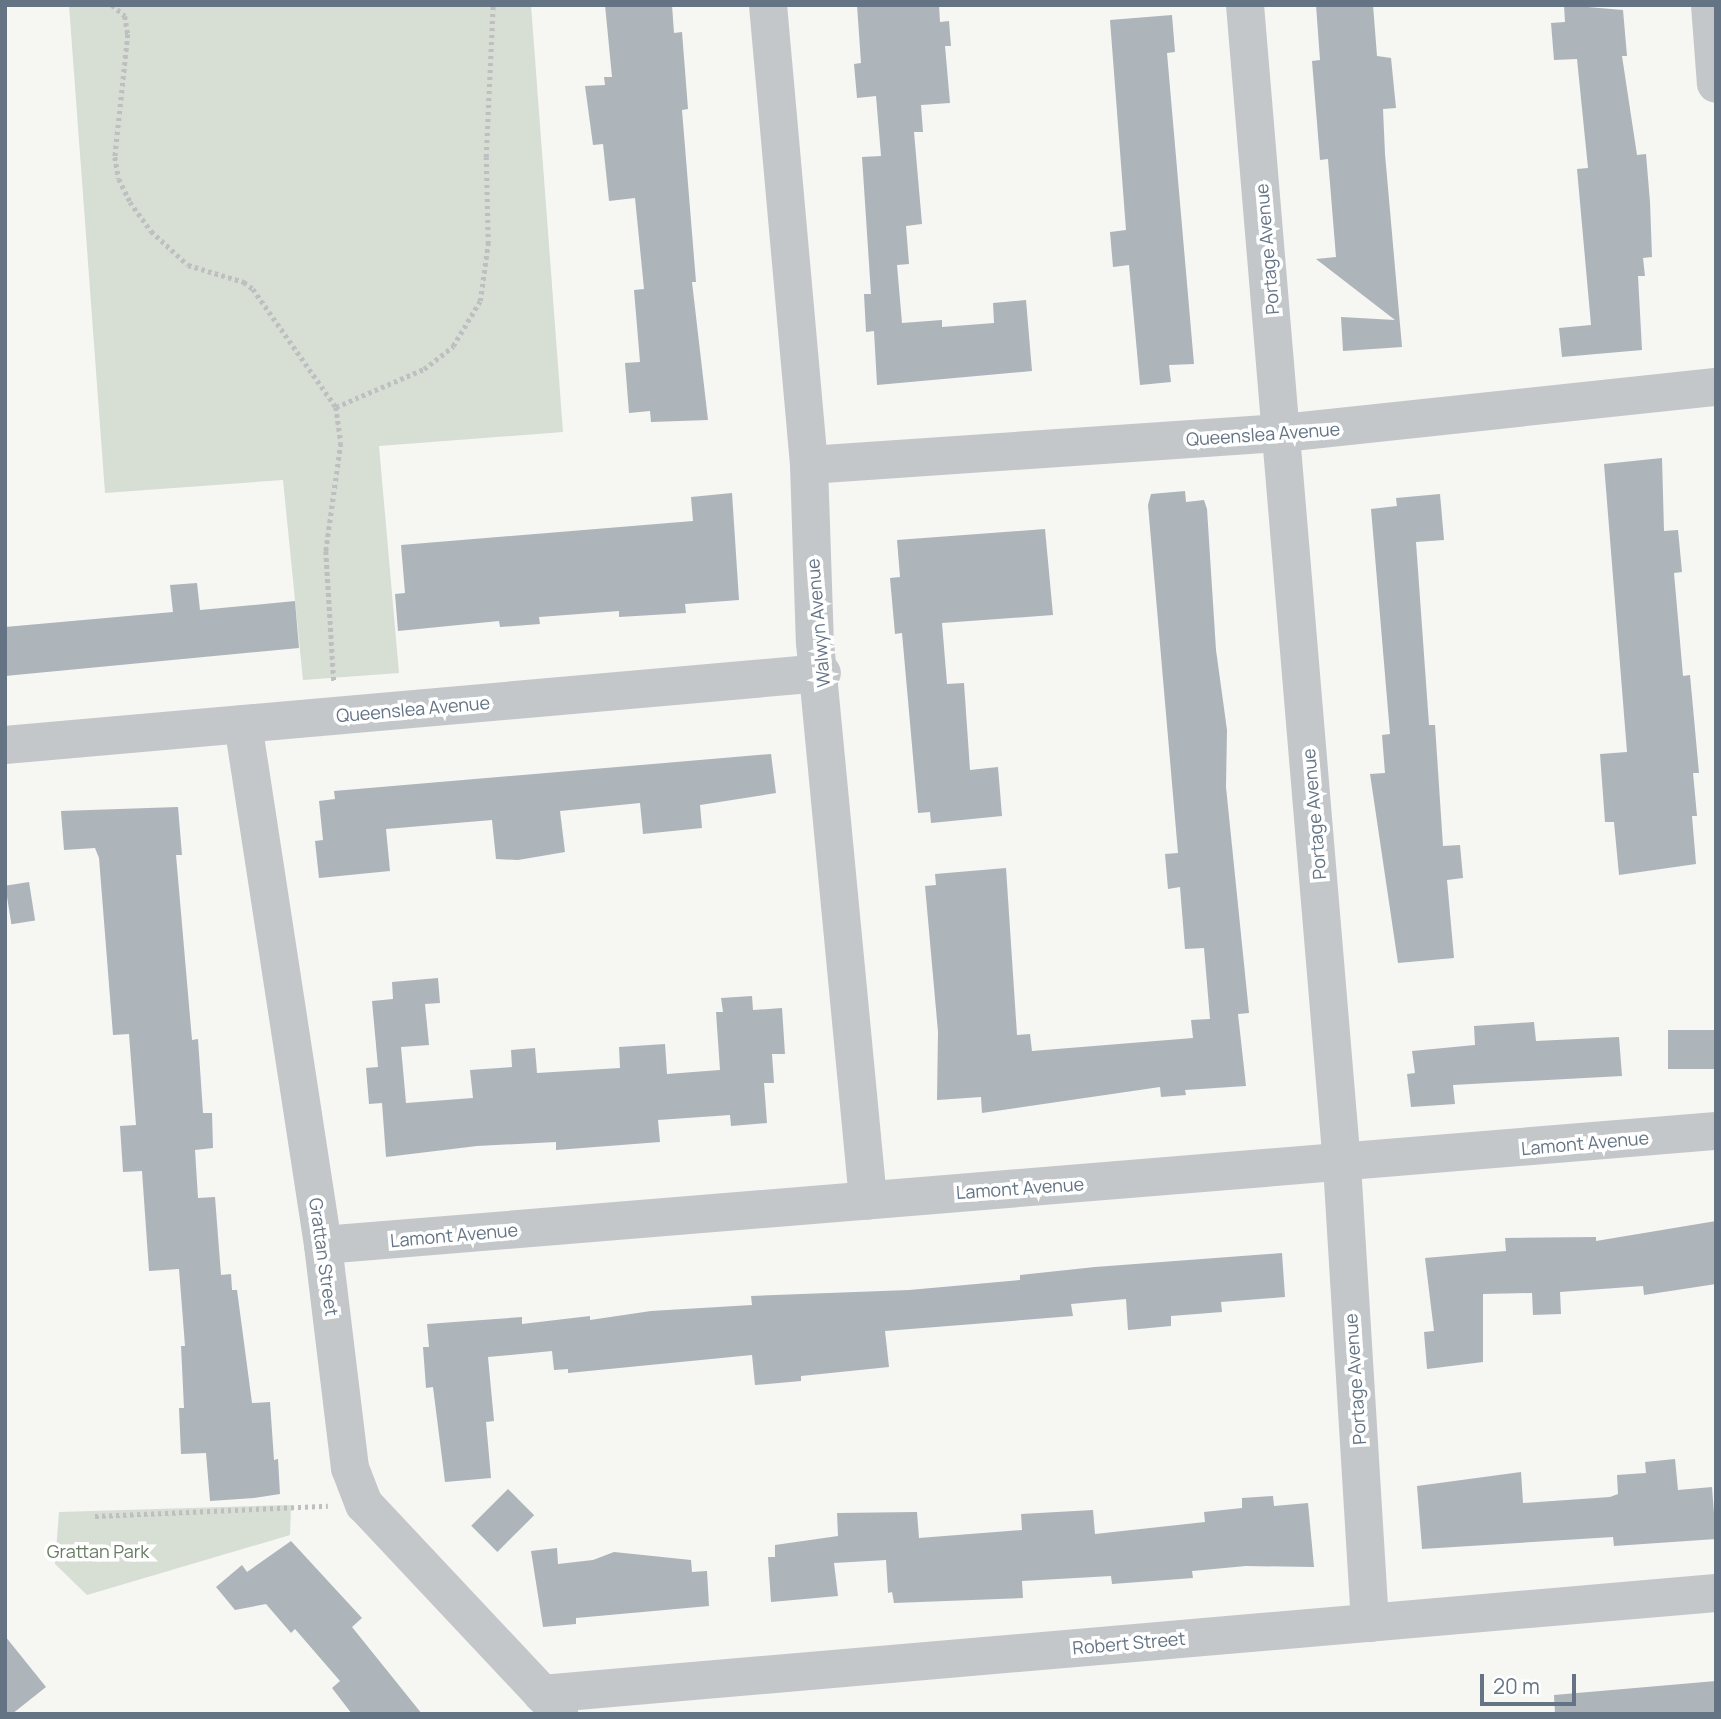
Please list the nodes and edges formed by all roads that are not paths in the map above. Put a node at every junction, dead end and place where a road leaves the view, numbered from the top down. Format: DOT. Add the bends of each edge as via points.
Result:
graph roads {
  1 [pos="768,5"];
  2 [pos="1245,5"];
  3 [pos="1710,5"];
  4 [pos="1716,84"];
  5 [pos="1716,387"];
  6 [pos="1283,433"];
  7 [pos="808,465"];
  8 [pos="822,673"];
  9 [pos="243,724"];
  10 [pos="5,745"];
  11 [pos="1716,1131"];
  12 [pos="1342,1165"];
  13 [pos="868,1199"];
  14 [pos="323,1245"];
  15 [pos="1716,1592"];
  16 [pos="1370,1623"];
  17 [pos="551,1704"];
  1 -- 7 [label="street, Walwyn Avenue"];
  2 -- 6 [label="street, Portage Avenue"];
  3 -- 4 [label="street"];
  5 -- 6 [label="street, Queenslea Avenue"];
  6 -- 7 [label="street, Queenslea Avenue"];
  6 -- 12 [label="street, Portage Avenue"];
  7 -- 8 [label="street, Walwyn Avenue" via="816,643"];
  8 -- 9 [label="street, Queenslea Avenue"];
  8 -- 13 [label="street, Walwyn Avenue"];
  9 -- 10 [label="street, Queenslea Avenue"];
  9 -- 14 [label="street, Grattan Street"];
  11 -- 12 [label="street, Lamont Avenue"];
  12 -- 13 [label="street, Lamont Avenue"];
  12 -- 16 [label="street, Portage Avenue"];
  13 -- 14 [label="street, Lamont Avenue"];
  14 -- 17 [label="street, Grattan Street" via="350,1468 364,1504"];
  15 -- 16 [label="street, Robert Street"];
  16 -- 17 [label="street, Robert Street"];
}
